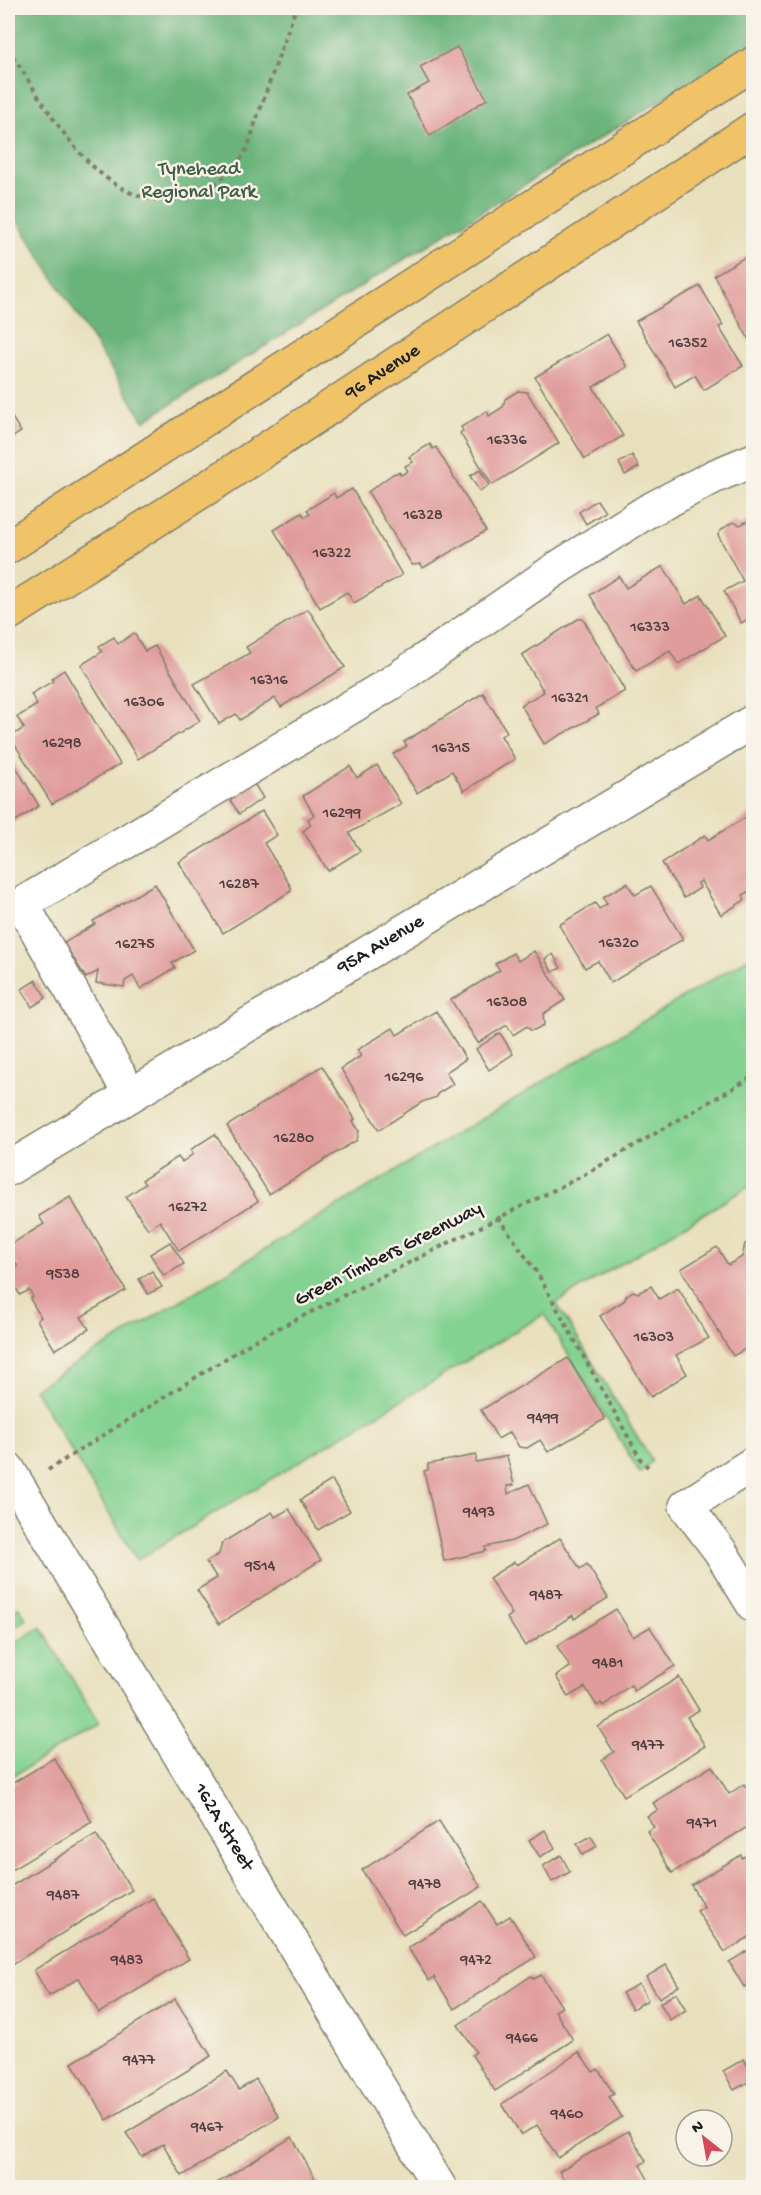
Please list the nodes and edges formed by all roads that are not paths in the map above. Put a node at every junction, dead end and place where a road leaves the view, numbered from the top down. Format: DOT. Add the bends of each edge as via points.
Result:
graph roads {
  1 [pos="753,63"];
  2 [pos="753,128"];
  3 [pos="753,460"];
  4 [pos="8,547"];
  5 [pos="8,614"];
  6 [pos="753,721"];
  7 [pos="130,1094"];
  8 [pos="8,1168"];
  9 [pos="753,1463"];
  10 [pos="8,1469"];
  11 [pos="753,1606"];
  12 [pos="440,2187"];
  1 -- 4 [label="main road"];
  2 -- 5 [label="main road, 96 Avenue" via="224,477"];
  3 -- 7 [label="street" via="646,512 391,683 22,904"];
  6 -- 7 [label="street, 95A Avenue"];
  7 -- 8 [label="street, 95A Avenue"];
  9 -- 11 [label="street" via="686,1506 720,1551"];
  10 -- 12 [label="street, 162A Street"];
}
